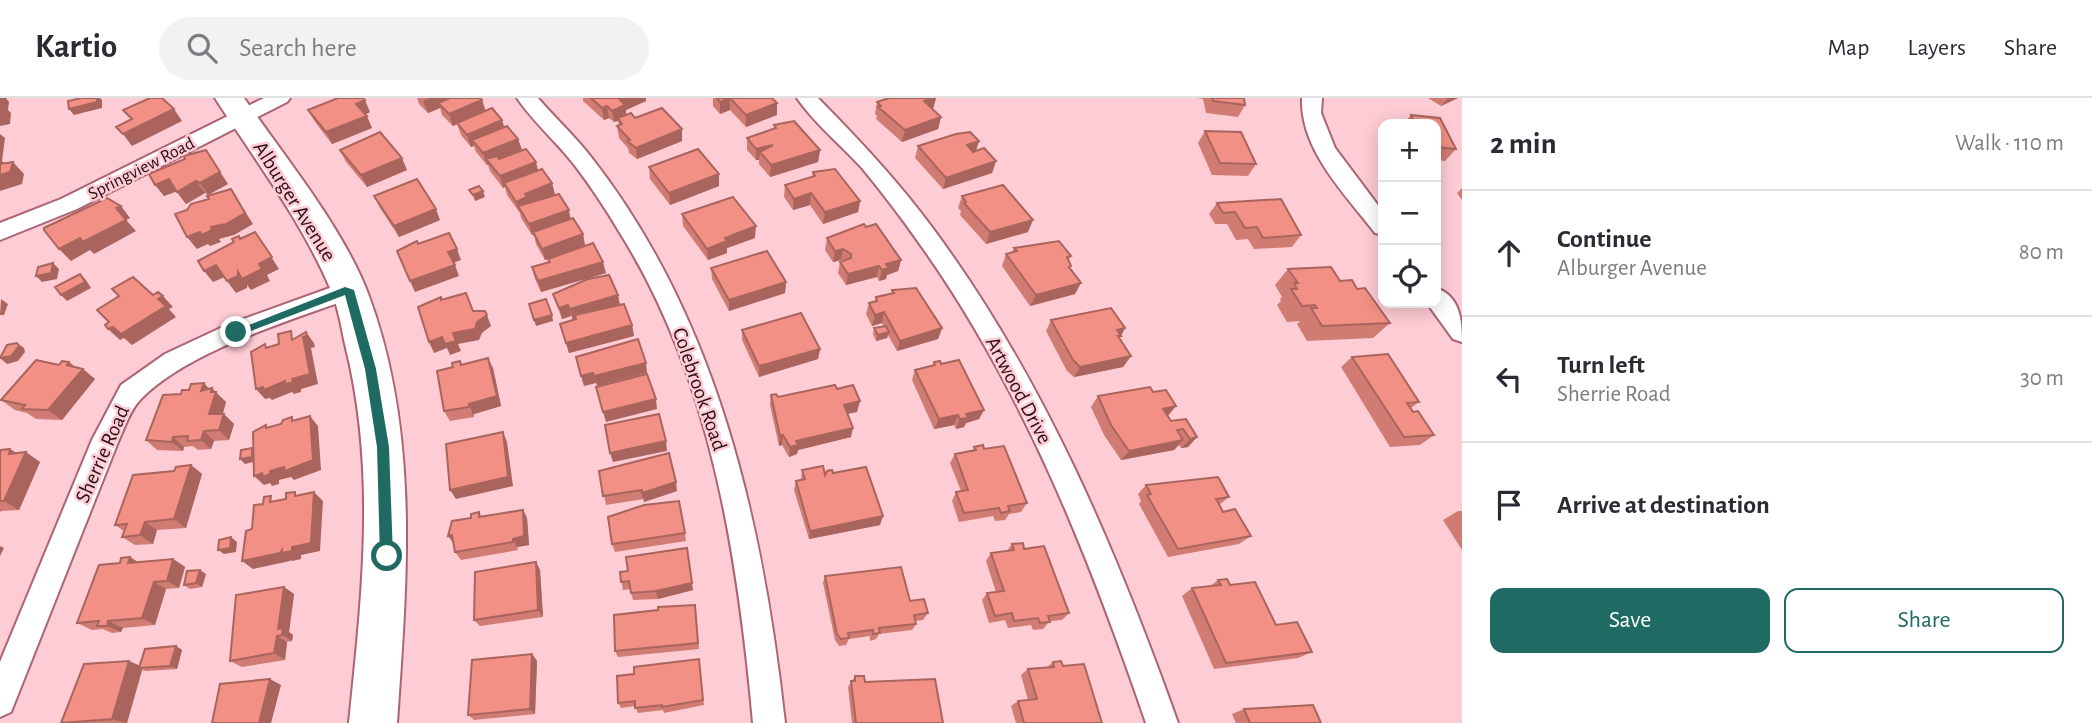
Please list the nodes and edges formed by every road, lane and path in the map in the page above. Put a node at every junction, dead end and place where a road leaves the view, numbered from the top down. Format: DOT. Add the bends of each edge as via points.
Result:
graph roads {
  1 [pos="280,98"];
  2 [pos="527,98"];
  3 [pos="807,98"];
  4 [pos="1312,98"];
  5 [pos="236,107"];
  6 [pos="1378,220"];
  7 [pos="0,232"];
  8 [pos="349,290"];
  9 [pos="1441,304"];
  10 [pos="1462,332"];
  11 [pos="0,701"];
  12 [pos="373,723"];
  13 [pos="769,723"];
  14 [pos="1162,723"];
  1 -- 5 [label="street, Springview Road"];
  2 -- 13 [label="street, Colebrook Road" via="570,144 628,226 674,313 719,442 744,536"];
  3 -- 14 [label="street, Artwood Drive" via="874,168 913,218 1003,358 1083,514 1135,641"];
  4 -- 6 [label="street" via="1309,110 1322,145"];
  5 -- 7 [label="street, Springview Road" via="69,204"];
  5 -- 8 [label="street, Alburger Avenue" via="315,225"];
  8 -- 11 [label="street, Sherrie Road" via="236,332 174,361 130,393 105,440"];
  8 -- 12 [label="street, Alburger Avenue" via="370,369 383,447 387,556"];
  9 -- 10 [label="street"];
}
